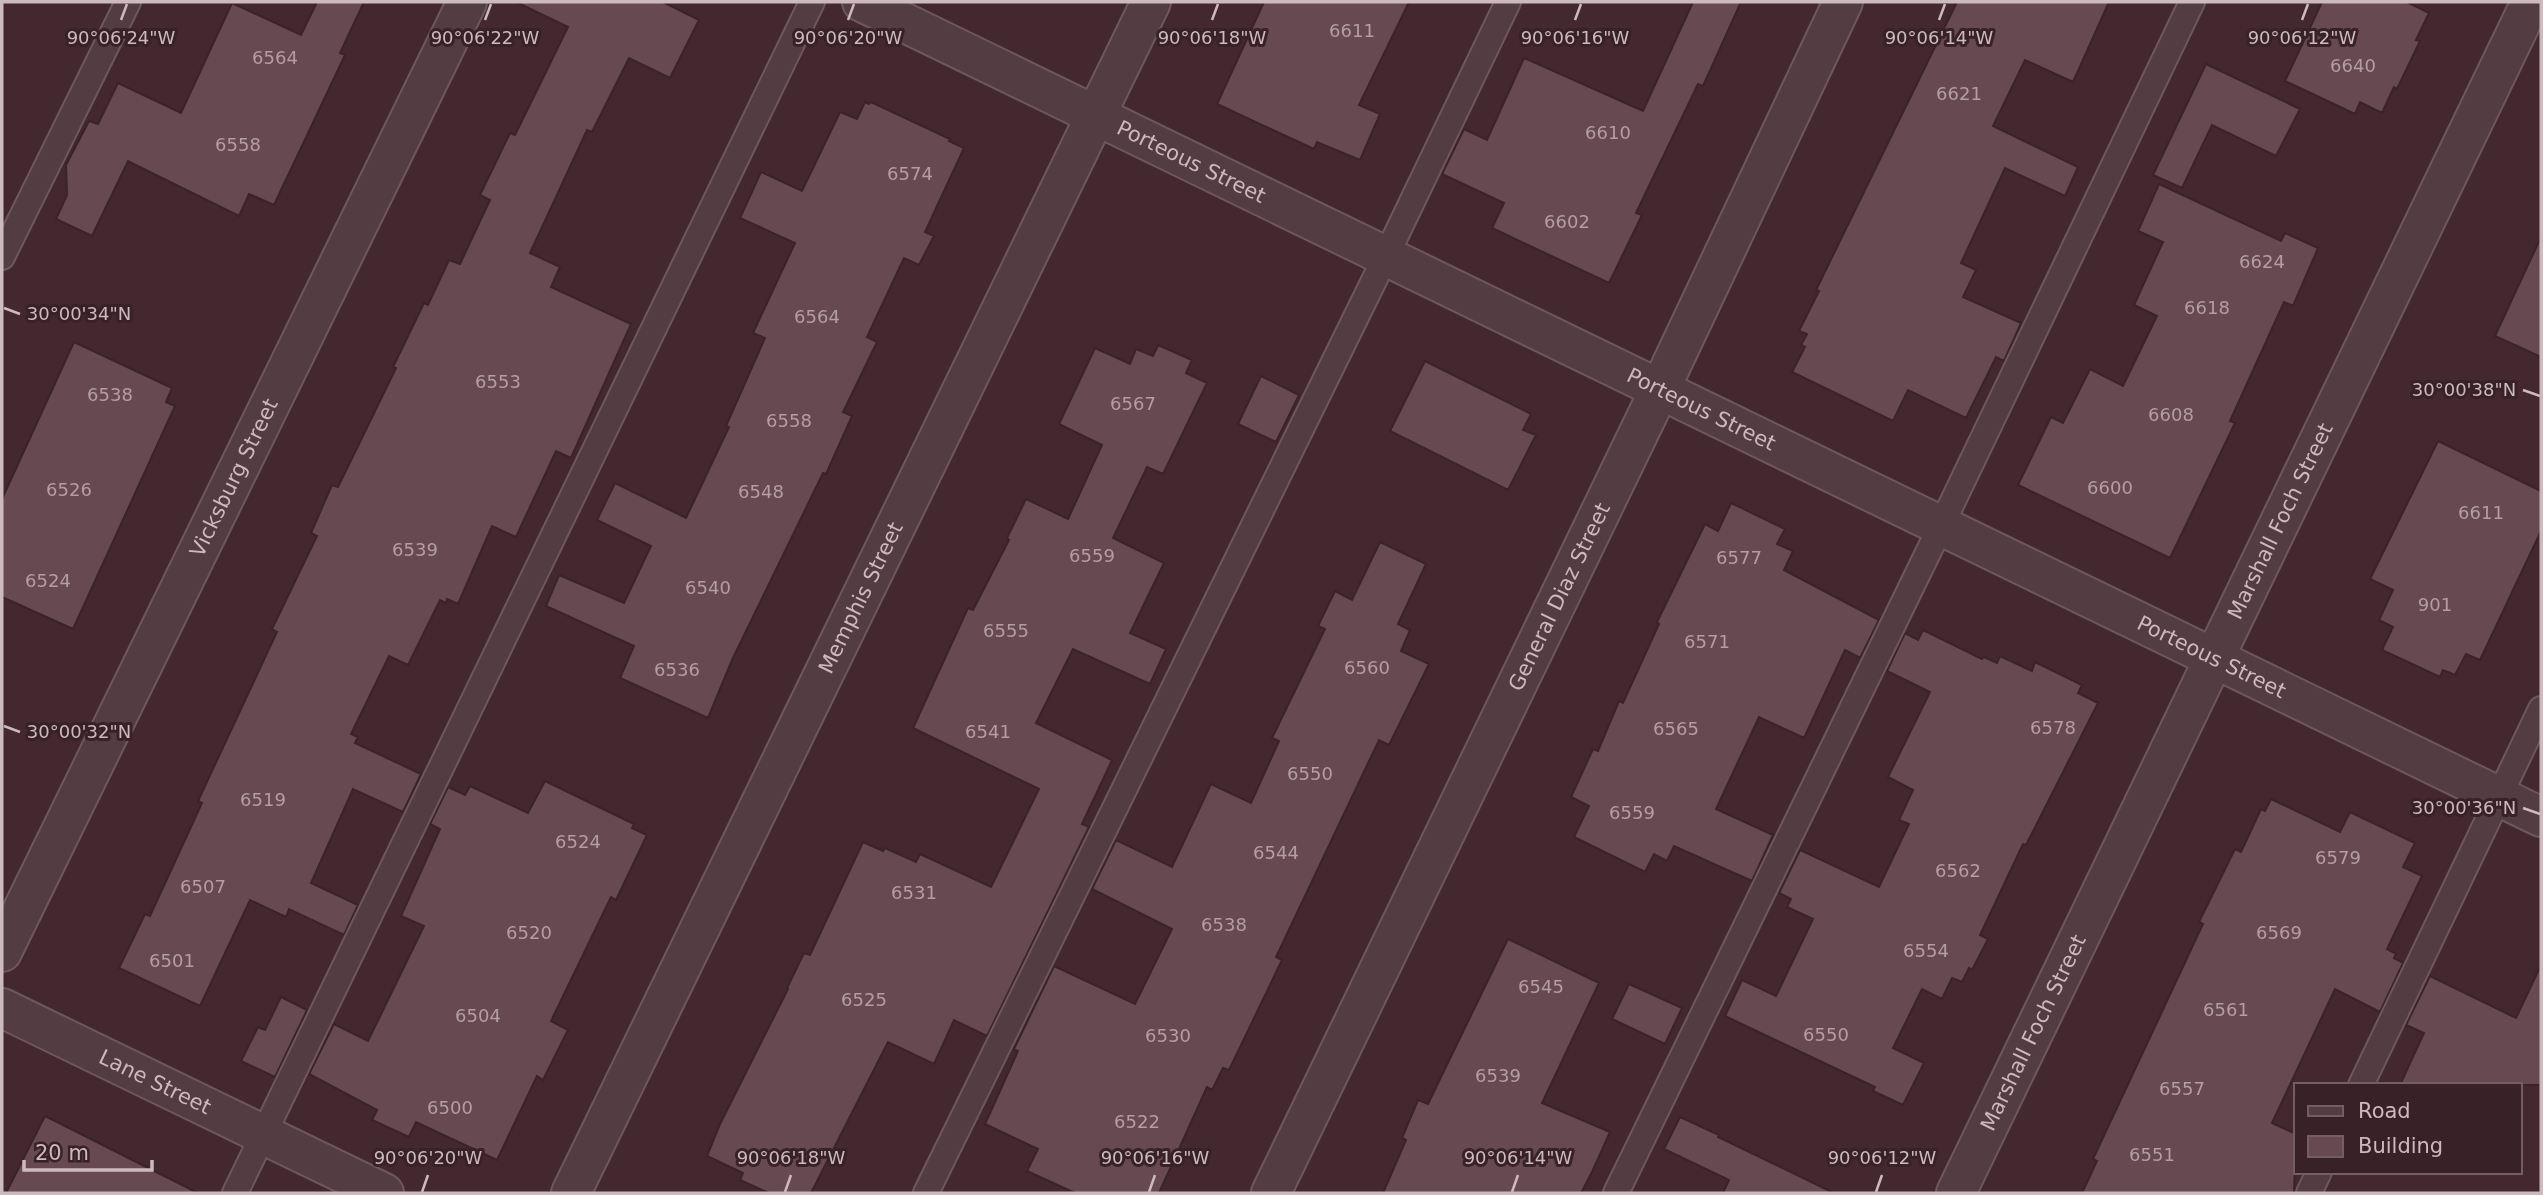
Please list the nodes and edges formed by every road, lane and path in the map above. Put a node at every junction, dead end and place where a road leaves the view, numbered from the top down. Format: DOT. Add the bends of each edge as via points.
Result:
graph roads {
  1 [pos="128,2"];
  2 [pos="467,2"];
  3 [pos="812,2"];
  4 [pos="862,2"];
  5 [pos="1151,2"];
  6 [pos="1508,2"];
  7 [pos="1843,2"];
  8 [pos="2192,2"];
  9 [pos="2531,2"];
  10 [pos="1094,115"];
  11 [pos="1386,256"];
  12 [pos="2,257"];
  13 [pos="1660,389"];
  14 [pos="1941,526"];
  15 [pos="2213,658"];
  16 [pos="2541,709"];
  17 [pos="2499,797"];
  18 [pos="2541,817"];
  19 [pos="2,952"];
  20 [pos="2,1008"];
  21 [pos="2362,1083"];
  22 [pos="263,1135"];
  23 [pos="2318,1174"];
  24 [pos="235,1193"];
  25 [pos="384,1193"];
  26 [pos="571,1193"];
  27 [pos="926,1193"];
  28 [pos="1271,1193"];
  29 [pos="1616,1193"];
  30 [pos="1956,1193"];
  31 [pos="2309,1193"];
  1 -- 12 [label="lane"];
  2 -- 19 [label="street, Vicksburg Street"];
  3 -- 22 [label="lane"];
  4 -- 10 [label="street, Porteous Street"];
  5 -- 10 [label="street, Memphis Street"];
  6 -- 11 [label="lane"];
  7 -- 13 [label="street, General Diaz Street"];
  8 -- 14 [label="lane"];
  9 -- 15 [label="street, Marshall Foch Street"];
  10 -- 11 [label="street, Porteous Street"];
  10 -- 26 [label="street, Memphis Street"];
  11 -- 13 [label="street, Porteous Street"];
  11 -- 27 [label="lane"];
  13 -- 14 [label="street, Porteous Street"];
  13 -- 28 [label="street, General Diaz Street"];
  14 -- 15 [label="street, Porteous Street"];
  14 -- 29 [label="lane"];
  15 -- 17 [label="street, Porteous Street"];
  15 -- 30 [label="street, Marshall Foch Street"];
  16 -- 17 [label="lane"];
  17 -- 18 [label="street, Porteous Street"];
  17 -- 21 [label="lane"];
  20 -- 22 [label="street, Lane Street"];
  22 -- 24 [label="lane"];
  22 -- 25 [label="street, Lane Street"];
  23 -- 31 [label="lane"];
}
